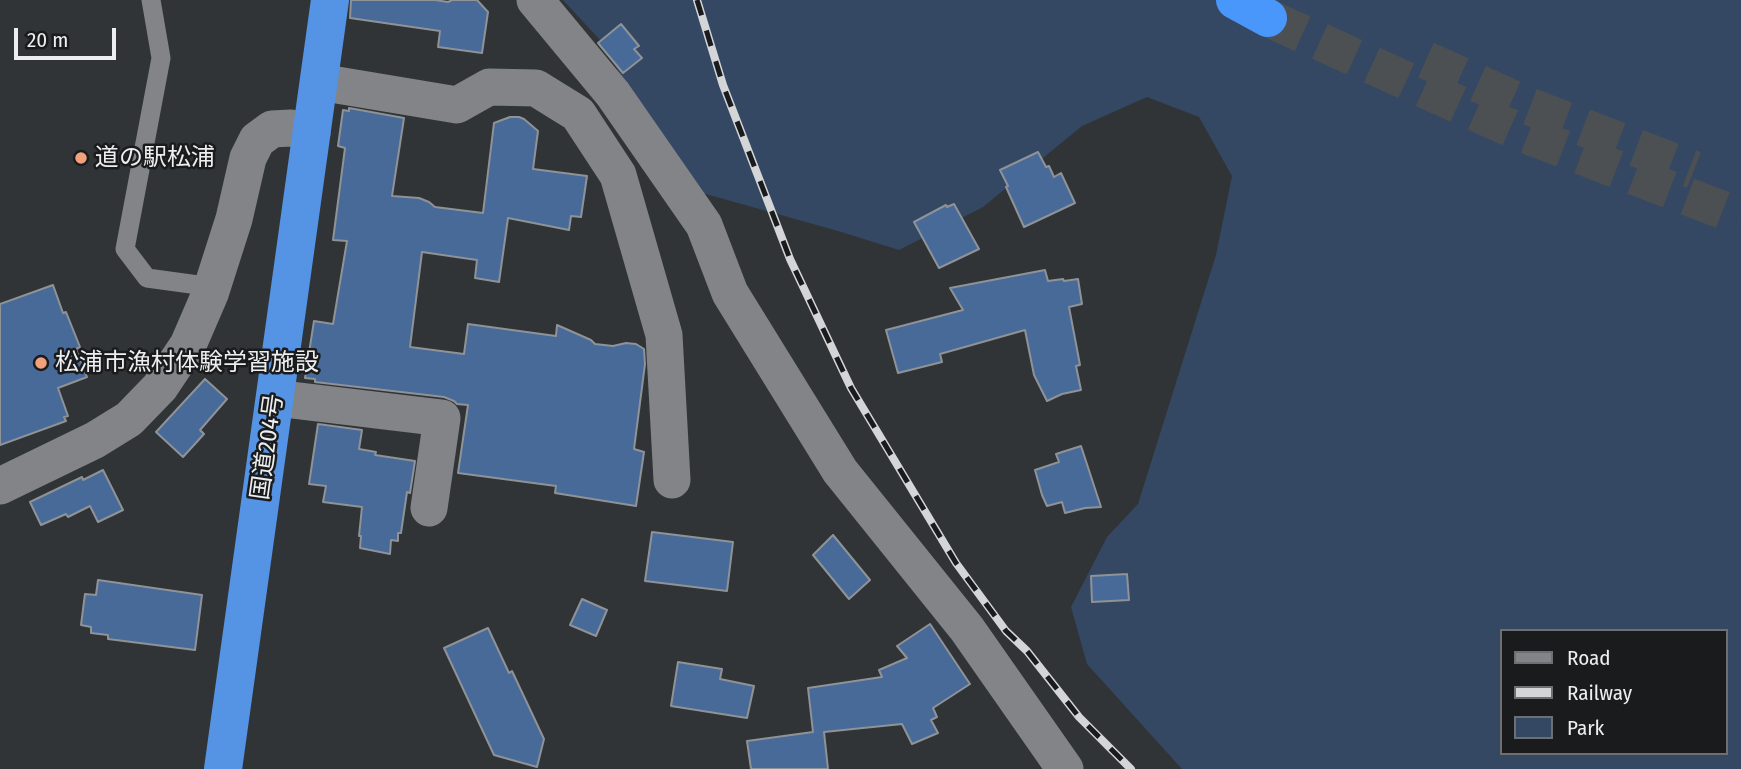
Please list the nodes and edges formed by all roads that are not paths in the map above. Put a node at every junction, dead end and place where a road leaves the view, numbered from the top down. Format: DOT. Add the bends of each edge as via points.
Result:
graph roads {
  1 [pos="150,0"];
  2 [pos="303,0"];
  3 [pos="330,0"];
  4 [pos="535,0"];
  5 [pos="1235,0"];
  6 [pos="1268,18"];
  7 [pos="316,105"];
  8 [pos="213,287"];
  9 [pos="275,398"];
  10 [pos="672,480"];
  11 [pos="0,486"];
  12 [pos="429,509"];
  13 [pos="223,769"];
  14 [pos="1065,769"];
  1 -- 8 [label="lane" via="161,58 125,249 146,278"];
  2 -- 7 [label="highway"];
  3 -- 7 [label="highway, 国道204号"];
  4 -- 14 [label="street" via="613,94 704,225 730,293 840,471 967,629"];
  5 -- 6 [label="highway"];
  7 -- 8 [label="street" via="291,128 271,129 257,140"];
  7 -- 9 [label="highway, 国道204号"];
  7 -- 10 [label="street" via="457,105 489,86 536,88 578,114 618,175 664,335"];
  8 -- 11 [label="street" via="188,345 160,387 129,419"];
  9 -- 12 [label="street" via="442,418"];
  9 -- 13 [label="highway, 国道204号"];
}
